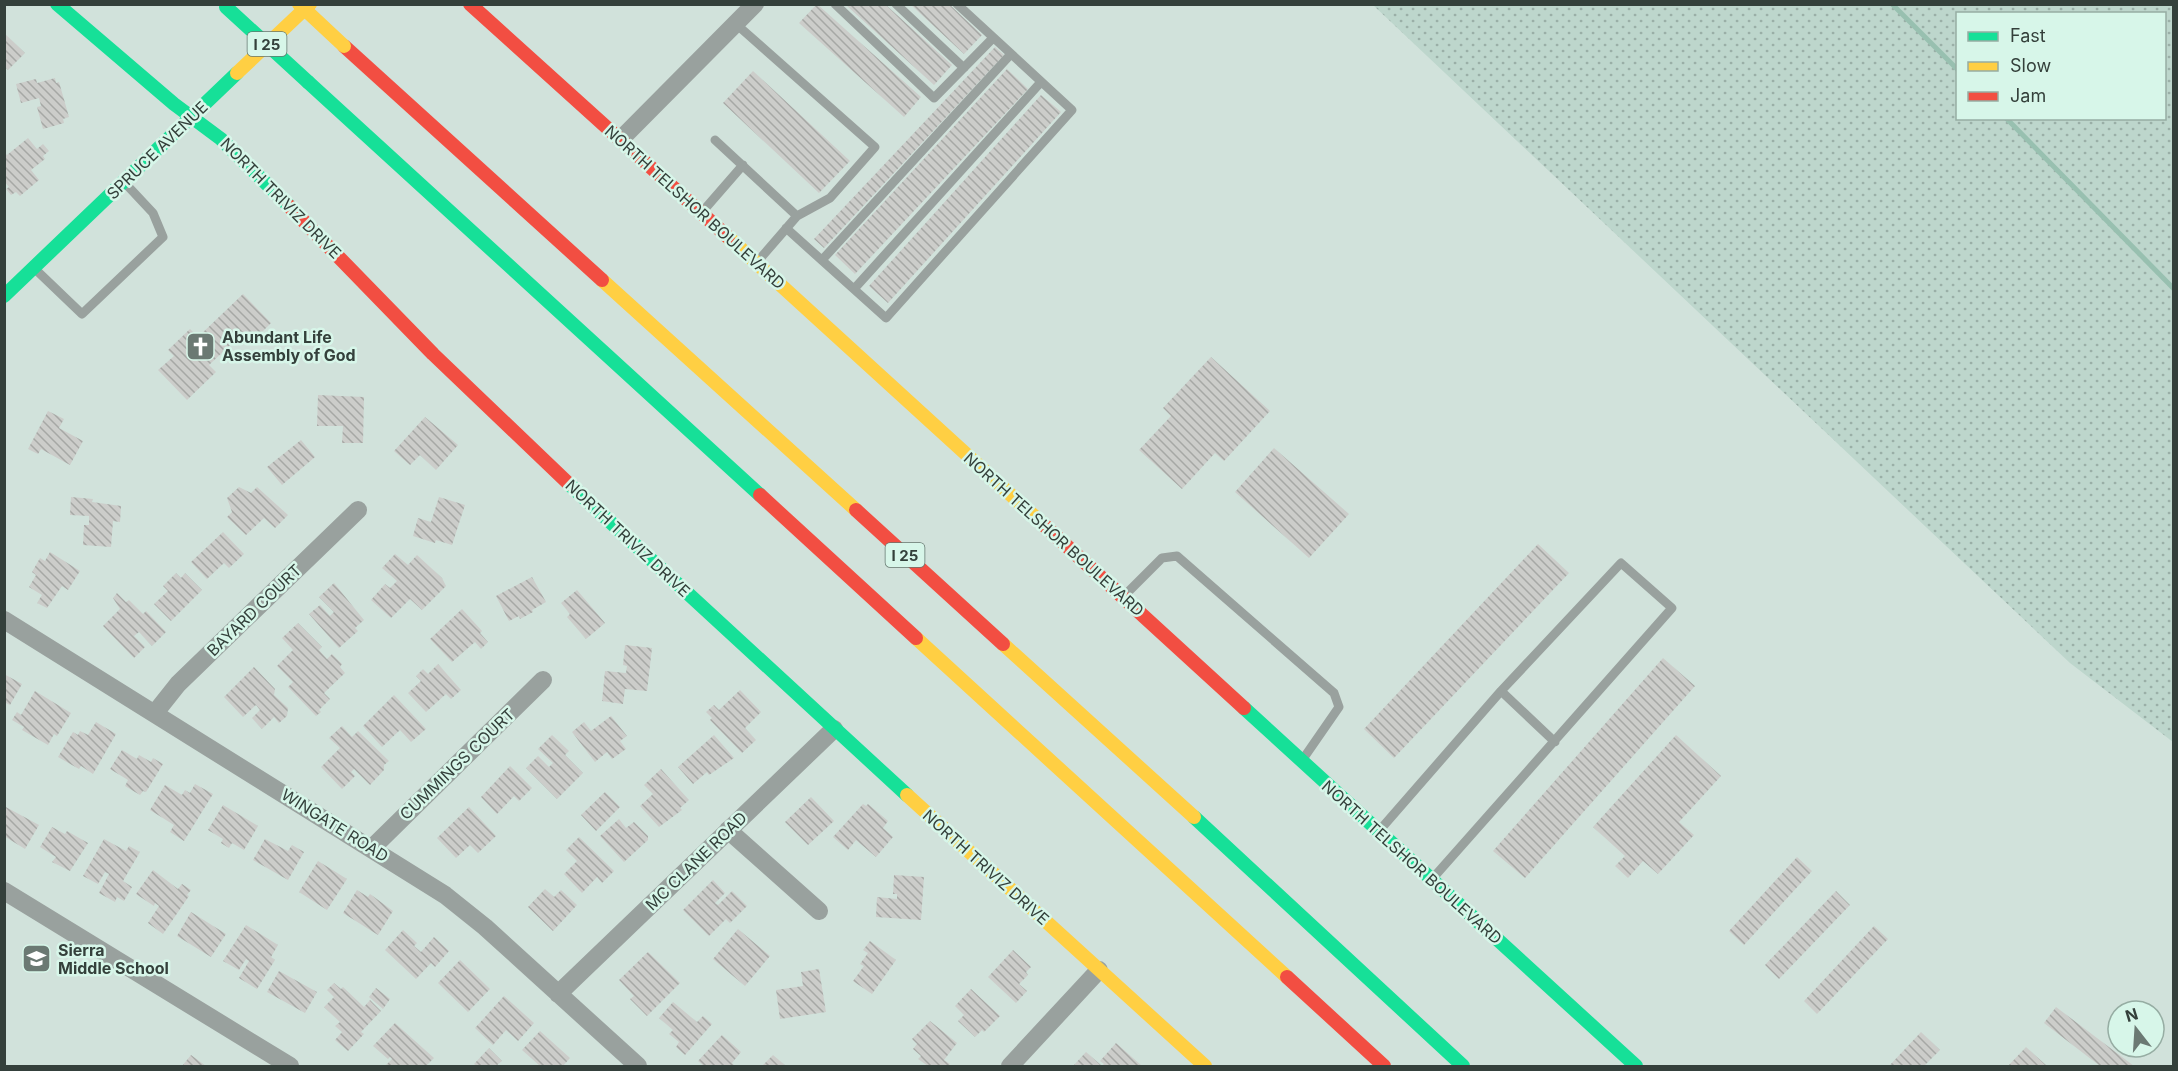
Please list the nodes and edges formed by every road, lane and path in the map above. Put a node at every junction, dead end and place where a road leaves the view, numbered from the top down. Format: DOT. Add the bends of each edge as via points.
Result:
graph roads {
  1 [pos="57,4"];
  2 [pos="299,4"];
  3 [pos="310,4"];
  4 [pos="470,4"];
  5 [pos="755,4"];
  6 [pos="835,4"];
  7 [pos="896,4"];
  8 [pos="957,4"];
  9 [pos="225,6"];
  10 [pos="735,24"];
  11 [pos="993,38"];
  12 [pos="1011,54"];
  13 [pos="964,68"];
  14 [pos="1041,82"];
  15 [pos="191,116"];
  16 [pos="621,139"];
  17 [pos="715,140"];
  18 [pos="743,165"];
  19 [pos="123,181"];
  20 [pos="701,212"];
  21 [pos="797,216"];
  22 [pos="786,228"];
  23 [pos="822,260"];
  24 [pos="756,263"];
  25 [pos="34,268"];
  26 [pos="855,290"];
  27 [pos="4,296"];
  28 [pos="357,510"];
  29 [pos="1122,598"];
  30 [pos="4,620"];
  31 [pos="543,680"];
  32 [pos="1500,691"];
  33 [pos="155,713"];
  34 [pos="834,729"];
  35 [pos="1555,742"];
  36 [pos="1301,761"];
  37 [pos="728,830"];
  38 [pos="1378,831"];
  39 [pos="372,848"];
  40 [pos="1431,880"];
  41 [pos="4,891"];
  42 [pos="819,911"];
  43 [pos="1099,970"];
  44 [pos="558,994"];
  45 [pos="283,1065"];
  46 [pos="638,1066"];
  47 [pos="1010,1066"];
  48 [pos="1205,1066"];
  49 [pos="1384,1066"];
  50 [pos="1463,1066"];
  51 [pos="1636,1066"];
  1 -- 15 [label="main road, NORTH TRIVIZ DRIVE"];
  2 -- 50 [label="main road, I 25, bridge"];
  3 -- 15 [label="main road, SPRUCE AVENUE"];
  4 -- 16 [label="main road, NORTH TELSHOR BOULEVARD"];
  5 -- 10 [label="street"];
  6 -- 13 [label="lane" via="934,98"];
  7 -- 13 [label="lane"];
  8 -- 11 [label="lane"];
  9 -- 49 [label="main road, I 25, bridge"];
  10 -- 16 [label="street"];
  10 -- 21 [label="lane" via="875,147 830,198"];
  11 -- 12 [label="lane"];
  11 -- 13 [label="lane"];
  12 -- 14 [label="lane"];
  12 -- 23 [label="lane"];
  14 -- 26 [label="lane"];
  14 -- 26 [label="lane" via="1072,110 886,318"];
  15 -- 19 [label="main road, SPRUCE AVENUE"];
  15 -- 34 [label="main road, NORTH TRIVIZ DRIVE" via="221,139 292,208 433,354 570,485"];
  16 -- 20 [label="main road, NORTH TELSHOR BOULEVARD"];
  17 -- 18 [label="lane"];
  18 -- 20 [label="lane"];
  18 -- 21 [label="lane"];
  19 -- 25 [label="main road, SPRUCE AVENUE"];
  19 -- 25 [label="lane" via="153,213 163,237 82,314"];
  20 -- 24 [label="main road, NORTH TELSHOR BOULEVARD"];
  21 -- 22 [label="lane"];
  22 -- 23 [label="lane"];
  22 -- 24 [label="lane"];
  23 -- 26 [label="lane"];
  24 -- 29 [label="main road, NORTH TELSHOR BOULEVARD"];
  25 -- 27 [label="main road, SPRUCE AVENUE"];
  28 -- 33 [label="street, BAYARD COURT" via="178,684"];
  29 -- 36 [label="main road, NORTH TELSHOR BOULEVARD"];
  29 -- 36 [label="lane" via="1162,558 1178,556 1334,693 1339,707"];
  30 -- 33 [label="street, WINGATE ROAD"];
  31 -- 39 [label="street, CUMMINGS COURT"];
  32 -- 35 [label="lane"];
  32 -- 35 [label="lane" via="1621,563 1672,608"];
  32 -- 38 [label="lane"];
  33 -- 39 [label="street, WINGATE ROAD"];
  34 -- 37 [label="street, MC CLANE ROAD"];
  34 -- 43 [label="main road, NORTH TRIVIZ DRIVE"];
  35 -- 40 [label="lane"];
  36 -- 38 [label="main road, NORTH TELSHOR BOULEVARD"];
  37 -- 42 [label="street"];
  37 -- 44 [label="street, MC CLANE ROAD"];
  38 -- 40 [label="main road, NORTH TELSHOR BOULEVARD"];
  39 -- 44 [label="street, WINGATE ROAD" via="467,912"];
  40 -- 51 [label="main road, NORTH TELSHOR BOULEVARD"];
  41 -- 45 [label="street"];
  43 -- 47 [label="street"];
  43 -- 48 [label="main road, NORTH TRIVIZ DRIVE"];
  44 -- 46 [label="street, WINGATE ROAD"];
}
